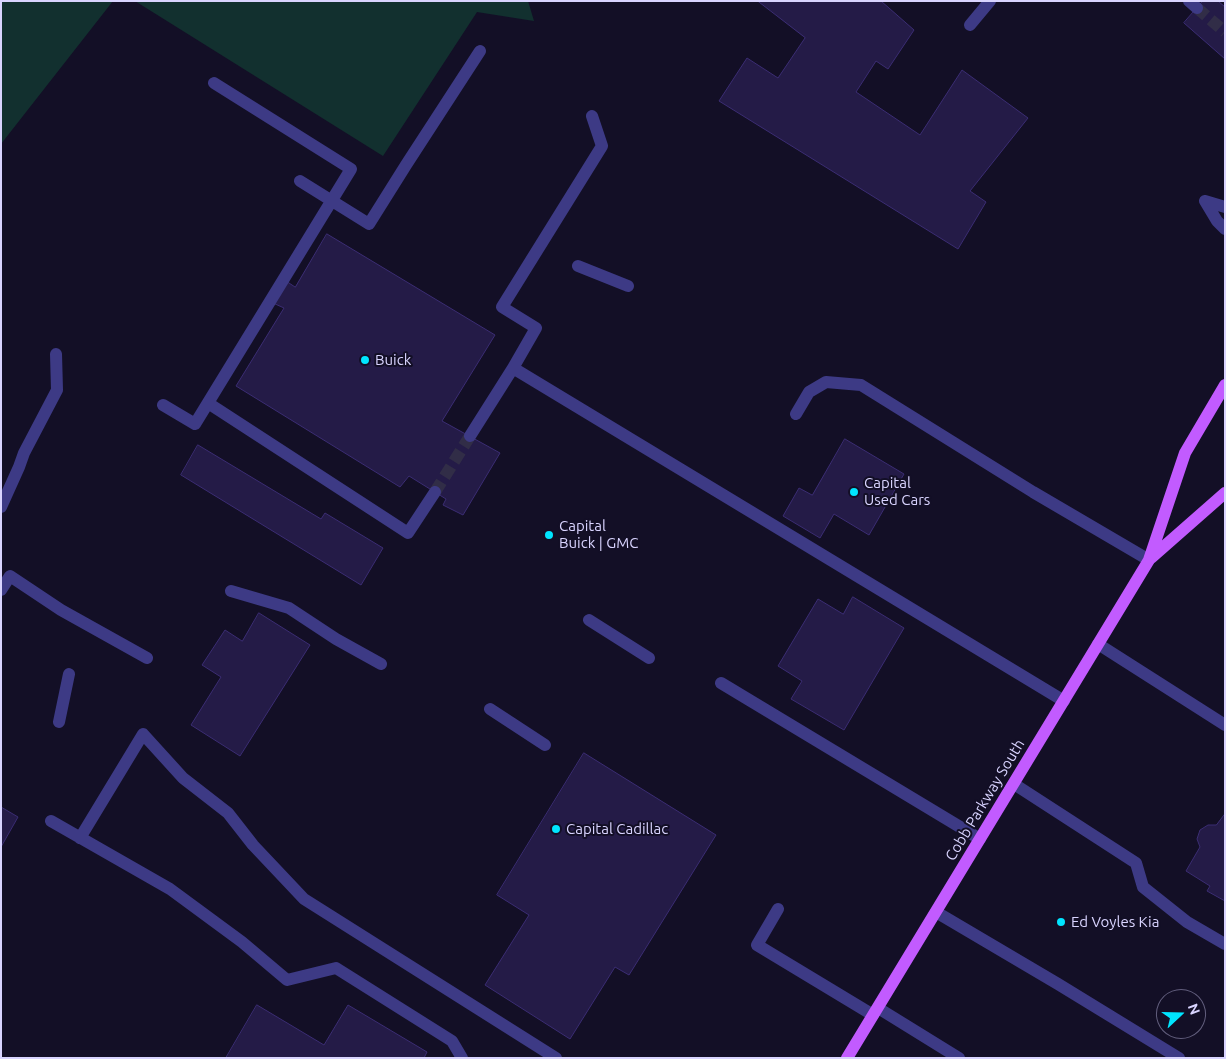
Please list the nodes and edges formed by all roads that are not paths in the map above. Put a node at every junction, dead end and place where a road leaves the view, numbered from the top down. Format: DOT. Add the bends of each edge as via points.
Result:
graph roads {
  1 [pos="990,1"];
  2 [pos="970,24"];
  3 [pos="480,51"];
  4 [pos="214,84"];
  5 [pos="592,116"];
  6 [pos="300,181"];
  7 [pos="332,201"];
  8 [pos="1225,207"];
  9 [pos="1225,229"];
  10 [pos="578,266"];
  11 [pos="628,286"];
  12 [pos="56,354"];
  13 [pos="512,368"];
  14 [pos="1225,385"];
  15 [pos="208,402"];
  16 [pos="163,405"];
  17 [pos="796,414"];
  18 [pos="470,436"];
  19 [pos="435,492"];
  20 [pos="1225,493"];
  21 [pos="1,507"];
  22 [pos="1149,560"];
  23 [pos="1,590"];
  24 [pos="231,590"];
  25 [pos="589,620"];
  26 [pos="1098,644"];
  27 [pos="146,658"];
  28 [pos="649,658"];
  29 [pos="381,664"];
  30 [pos="69,674"];
  31 [pos="721,683"];
  32 [pos="1064,701"];
  33 [pos="490,709"];
  34 [pos="1223,721"];
  35 [pos="58,722"];
  36 [pos="544,745"];
  37 [pos="1014,784"];
  38 [pos="51,821"];
  39 [pos="80,838"];
  40 [pos="980,839"];
  41 [pos="778,909"];
  42 [pos="936,912"];
  43 [pos="1225,944"];
  44 [pos="876,1011"];
  45 [pos="462,1058"];
  46 [pos="556,1058"];
  47 [pos="848,1058"];
  48 [pos="959,1058"];
  49 [pos="1179,1058"];
  1 -- 2 [label="street"];
  3 -- 7 [label="street" via="369,224"];
  4 -- 7 [label="street" via="350,169"];
  5 -- 13 [label="street" via="602,146 502,307 536,328"];
  6 -- 7 [label="street"];
  7 -- 15 [label="street"];
  8 -- 9 [label="street" via="1205,202"];
  10 -- 11 [label="street"];
  12 -- 21 [label="street" via="57,390 24,453"];
  13 -- 18 [label="street"];
  13 -- 32 [label="street"];
  14 -- 22 [label="main road, Cobb Parkway South" via="1185,453"];
  15 -- 16 [label="street" via="195,424"];
  15 -- 19 [label="street" via="408,534"];
  17 -- 22 [label="street" via="809,392 826,382 861,385"];
  20 -- 22 [label="main road, Cobb Parkway South"];
  22 -- 26 [label="main road, Cobb Parkway South"];
  23 -- 27 [label="street" via="10,576 61,610"];
  24 -- 29 [label="street" via="288,608"];
  25 -- 28 [label="street"];
  26 -- 32 [label="main road, Cobb Parkway South"];
  26 -- 34 [label="street"];
  30 -- 35 [label="street"];
  31 -- 40 [label="street"];
  32 -- 37 [label="main road, Cobb Parkway South"];
  33 -- 36 [label="street"];
  37 -- 40 [label="main road, Cobb Parkway South"];
  37 -- 43 [label="street" via="1136,863 1143,887 1188,922"];
  38 -- 39 [label="street"];
  39 -- 45 [label="street" via="170,889 287,980 336,968 452,1041"];
  39 -- 46 [label="street" via="142,734 183,778 228,812 253,845 304,899"];
  40 -- 42 [label="main road, Cobb Parkway South"];
  41 -- 44 [label="street" via="757,946"];
  42 -- 44 [label="main road, Cobb Parkway South"];
  42 -- 49 [label="street"];
  44 -- 47 [label="main road, Cobb Parkway South"];
  44 -- 48 [label="street"];
}
